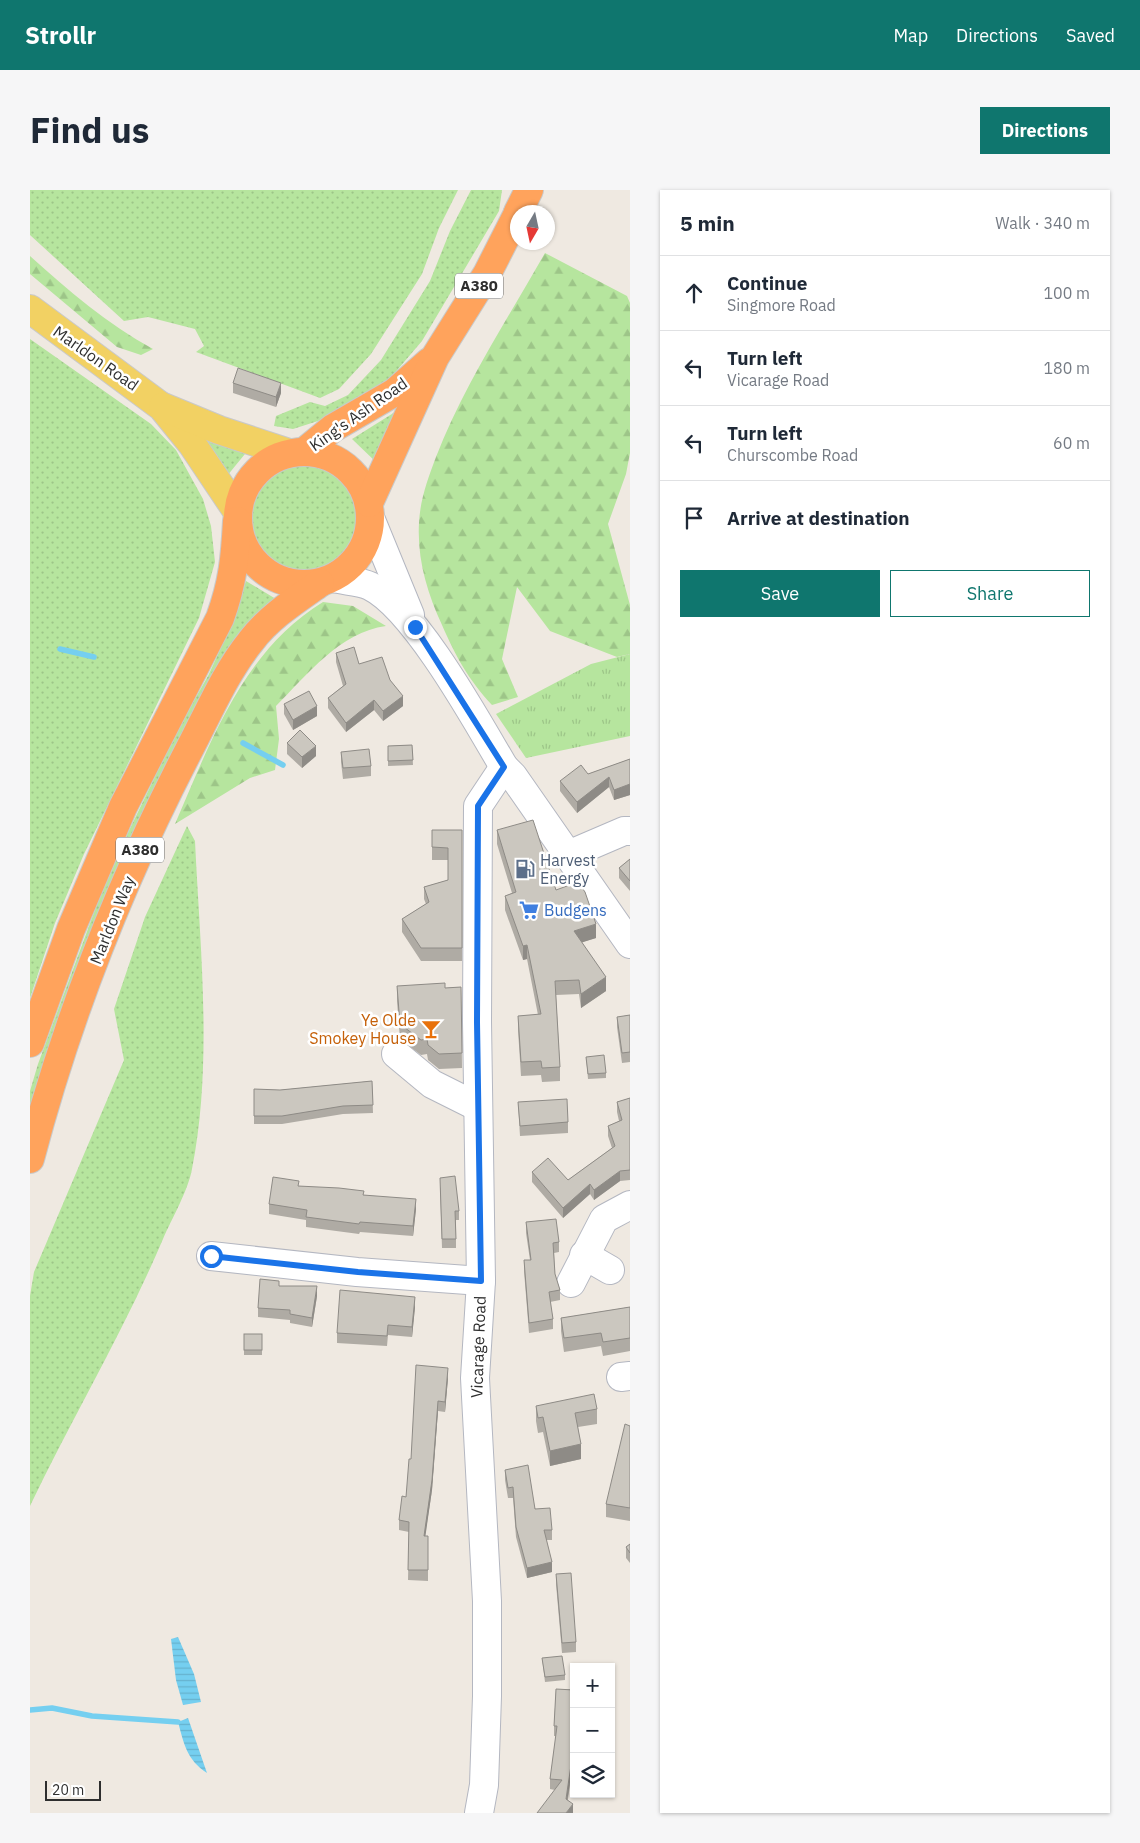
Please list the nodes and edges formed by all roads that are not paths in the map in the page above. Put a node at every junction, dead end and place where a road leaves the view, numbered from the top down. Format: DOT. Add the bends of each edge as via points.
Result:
graph roads {
  1 [pos="529,190"];
  2 [pos="522,205"];
  3 [pos="510,229"];
  4 [pos="30,309"];
  5 [pos="435,357"];
  6 [pos="162,407"];
  7 [pos="297,452"];
  8 [pos="370,511"];
  9 [pos="237,516"];
  10 [pos="327,580"];
  11 [pos="415,627"];
  12 [pos="504,767"];
  13 [pos="630,831"];
  14 [pos="568,855"];
  15 [pos="630,944"];
  16 [pos="30,1043"];
  17 [pos="396,1054"];
  18 [pos="478,1107"];
  19 [pos="30,1159"];
  20 [pos="630,1205"];
  21 [pos="584,1255"];
  22 [pos="211,1256"];
  23 [pos="610,1270"];
  24 [pos="481,1281"];
  25 [pos="572,1283"];
  26 [pos="479,1813"];
  1 -- 2 [label="highway, King's Ash Road / A380"];
  3 -- 5 [label="highway, King's Ash Road / A380" via="487,274"];
  4 -- 6 [label="main road, Marldon Road"];
  5 -- 7 [label="highway, King's Ash Road / A380" via="395,392"];
  5 -- 8 [label="highway, King's Ash Road / A380"];
  6 -- 7 [label="main road, Marldon Road" via="219,430"];
  6 -- 9 [label="main road, Marldon Road" via="192,444"];
  7 -- 8 [label="highway" via="322,454 353,472 363,487"];
  7 -- 9 [label="highway" via="264,464 254,474 240,498"];
  8 -- 10 [label="highway" via="368,538 360,554 348,568"];
  8 -- 11 [label="street"];
  9 -- 10 [label="highway" via="241,540 250,558 264,572 281,581 301,585"];
  9 -- 16 [label="highway, Marldon Way / A380" via="235,564 220,618 123,807 71,929"];
  10 -- 11 [label="street" via="370,586 390,600"];
  10 -- 19 [label="highway, Marldon Way / A380" via="276,616 250,641 174,779 126,882 100,948 56,1070"];
  11 -- 12 [label="street"];
  12 -- 14 [label="street"];
  12 -- 18 [label="street, Vicarage Road" via="478,806 471,975"];
  13 -- 14 [label="street"];
  14 -- 15 [label="street"];
  17 -- 18 [label="street" via="432,1084"];
  18 -- 24 [label="street, Vicarage Road"];
  20 -- 21 [label="street" via="604,1219"];
  21 -- 23 [label="street"];
  21 -- 25 [label="street"];
  22 -- 24 [label="street"];
  24 -- 26 [label="street, Vicarage Road" via="475,1378 487,1601 487,1696 484,1785"];
}
